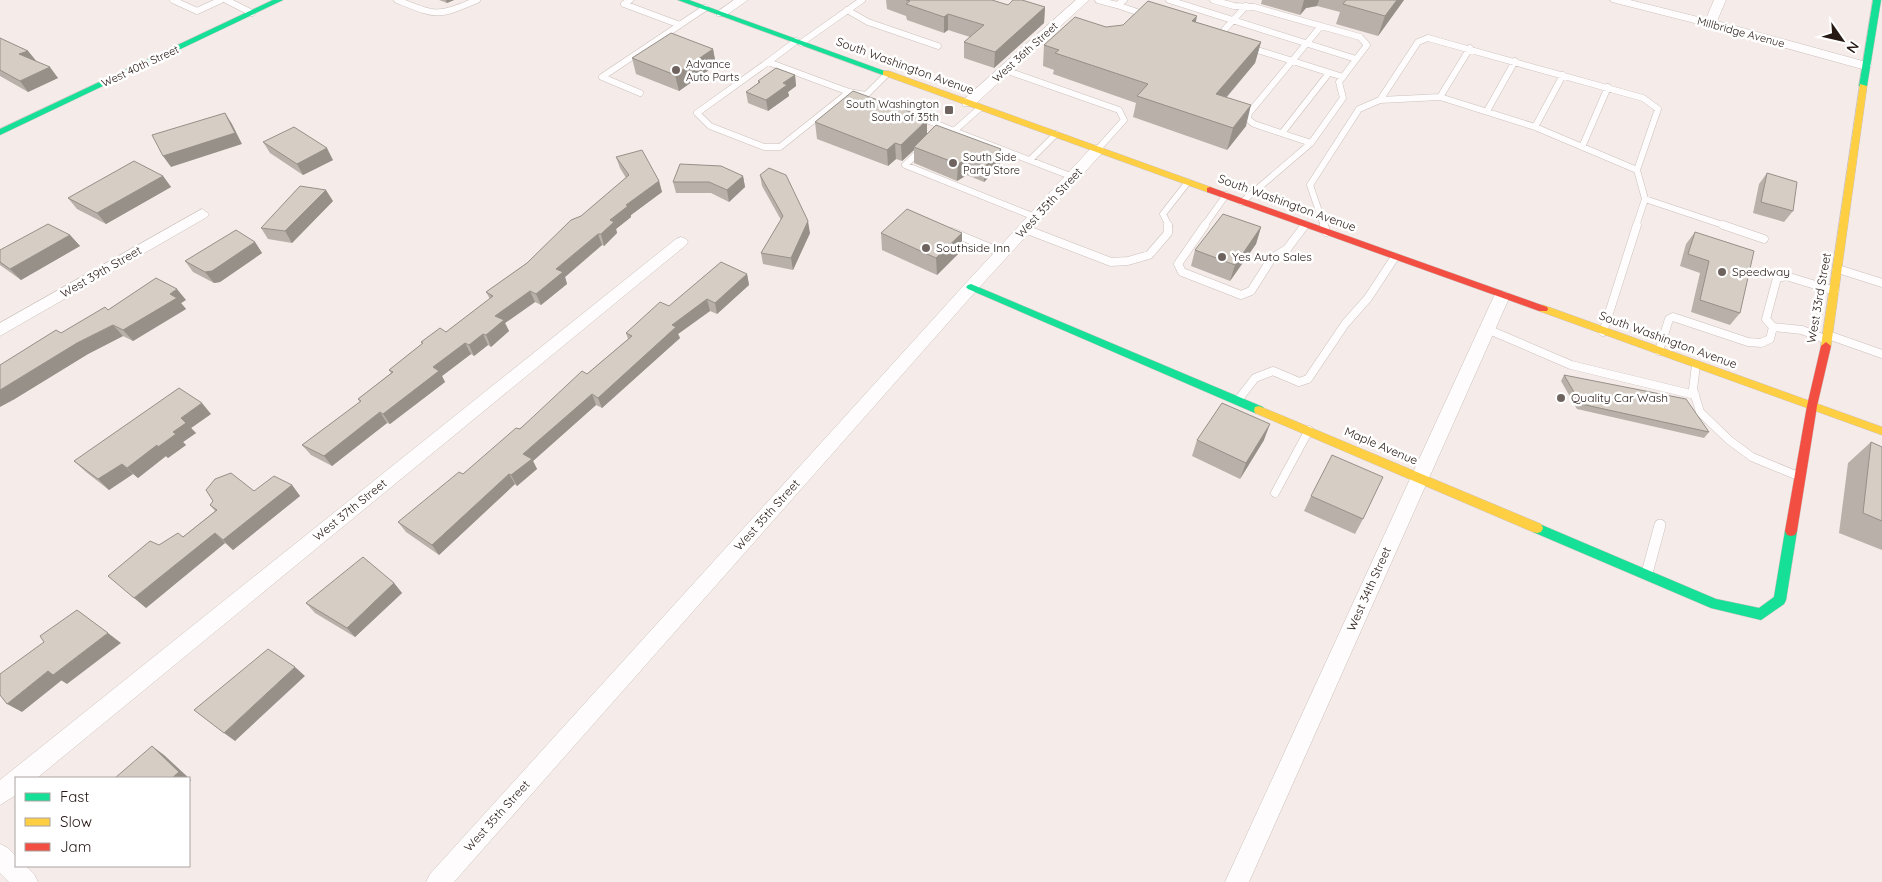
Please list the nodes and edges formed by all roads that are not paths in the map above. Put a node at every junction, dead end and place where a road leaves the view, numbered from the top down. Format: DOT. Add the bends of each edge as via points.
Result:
graph roads {
  1 [pos="173,0"];
  2 [pos="221,0"];
  3 [pos="226,0"];
  4 [pos="279,0"];
  5 [pos="397,0"];
  6 [pos="477,0"];
  7 [pos="630,0"];
  8 [pos="682,0"];
  9 [pos="742,0"];
  10 [pos="862,0"];
  11 [pos="1083,0"];
  12 [pos="1098,0"];
  13 [pos="1124,0"];
  14 [pos="1169,0"];
  15 [pos="1213,0"];
  16 [pos="1616,0"];
  17 [pos="1720,0"];
  18 [pos="1877,0"];
  19 [pos="1117,5"];
  20 [pos="1246,6"];
  21 [pos="705,8"];
  22 [pos="847,10"];
  23 [pos="252,13"];
  24 [pos="1140,13"];
  25 [pos="433,14"];
  26 [pos="721,14"];
  27 [pos="1149,16"];
  28 [pos="1233,20"];
  29 [pos="1710,23"];
  30 [pos="680,25"];
  31 [pos="1127,26"];
  32 [pos="1321,26"];
  33 [pos="1209,35"];
  34 [pos="1217,38"];
  35 [pos="1226,40"];
  36 [pos="799,42"];
  37 [pos="1236,44"];
  38 [pos="1307,44"];
  39 [pos="938,46"];
  40 [pos="1470,48"];
  41 [pos="1356,59"];
  42 [pos="1292,61"];
  43 [pos="1515,61"];
  44 [pos="768,62"];
  45 [pos="1866,66"];
  46 [pos="1005,70"];
  47 [pos="1329,73"];
  48 [pos="887,74"];
  49 [pos="1563,75"];
  50 [pos="1342,77"];
  51 [pos="1608,88"];
  52 [pos="640,92"];
  53 [pos="849,92"];
  54 [pos="866,95"];
  55 [pos="1440,97"];
  56 [pos="875,99"];
  57 [pos="1380,100"];
  58 [pos="968,103"];
  59 [pos="980,108"];
  60 [pos="1487,111"];
  61 [pos="910,113"];
  62 [pos="944,127"];
  63 [pos="1535,127"];
  64 [pos="954,131"];
  65 [pos="0,132"];
  66 [pos="938,133"];
  67 [pos="1282,133"];
  68 [pos="1056,134"];
  69 [pos="931,140"];
  70 [pos="1312,143"];
  71 [pos="1582,146"];
  72 [pos="1098,149"];
  73 [pos="1031,159"];
  74 [pos="1637,170"];
  75 [pos="1072,177"];
  76 [pos="1188,182"];
  77 [pos="1226,196"];
  78 [pos="1645,200"];
  79 [pos="1242,202"];
  80 [pos="202,214"];
  81 [pos="1030,223"];
  82 [pos="1306,224"];
  83 [pos="947,230"];
  84 [pos="1326,232"];
  85 [pos="1764,239"];
  86 [pos="681,242"];
  87 [pos="1002,253"];
  88 [pos="1395,257"];
  89 [pos="1838,269"];
  90 [pos="1882,283"];
  91 [pos="972,287"];
  92 [pos="1835,291"];
  93 [pos="1502,296"];
  94 [pos="1773,327"];
  95 [pos="1487,329"];
  96 [pos="0,330"];
  97 [pos="1603,332"];
  98 [pos="1827,337"];
  99 [pos="1659,351"];
  100 [pos="1882,354"];
  101 [pos="1696,365"];
  102 [pos="1695,395"];
  103 [pos="1238,400"];
  104 [pos="1812,406"];
  105 [pos="1309,430"];
  106 [pos="1882,431"];
  107 [pos="1419,477"];
  108 [pos="1800,477"];
  109 [pos="1275,493"];
  110 [pos="1660,524"];
  111 [pos="1646,575"];
  112 [pos="1780,600"];
  113 [pos="21,777"];
  114 [pos="15,782"];
  115 [pos="0,794"];
  116 [pos="0,856"];
  117 [pos="26,882"];
  118 [pos="438,882"];
  119 [pos="1237,882"];
  1 -- 2 [label="lane" via="197,12"];
  3 -- 23 [label="lane"];
  4 -- 23 [label="street, West 40th Street"];
  5 -- 25 [label="lane"];
  6 -- 25 [label="lane"];
  7 -- 30 [label="lane" via="624,4"];
  8 -- 21 [label="street, South Washington Avenue"];
  9 -- 26 [label="street"];
  10 -- 22 [label="lane"];
  11 -- 46 [label="street, West 36th Street" via="1058,27"];
  12 -- 19 [label="lane"];
  13 -- 19 [label="lane"];
  14 -- 28 [label="lane"];
  15 -- 20 [label="lane"];
  16 -- 29 [label="street, Millbridge Avenue"];
  17 -- 29 [label="street"];
  18 -- 45 [label="street, West 33rd Street"];
  19 -- 24 [label="lane"];
  20 -- 28 [label="lane"];
  20 -- 32 [label="lane"];
  21 -- 26 [label="street, South Washington Avenue"];
  21 -- 30 [label="lane"];
  22 -- 36 [label="lane"];
  22 -- 39 [label="lane" via="868,22"];
  23 -- 65 [label="street, West 40th Street"];
  24 -- 27 [label="lane"];
  24 -- 31 [label="lane"];
  26 -- 36 [label="street, South Washington Avenue"];
  28 -- 34 [label="lane"];
  28 -- 38 [label="lane"];
  29 -- 45 [label="street, Millbridge Avenue"];
  30 -- 52 [label="lane" via="602,77"];
  32 -- 38 [label="lane"];
  32 -- 41 [label="lane" via="1360,37 1367,45"];
  33 -- 34 [label="lane"];
  34 -- 35 [label="lane"];
  36 -- 44 [label="lane"];
  36 -- 48 [label="street, South Washington Avenue"];
  37 -- 42 [label="lane"];
  38 -- 41 [label="lane"];
  38 -- 42 [label="lane"];
  40 -- 43 [label="lane"];
  40 -- 55 [label="lane"];
  40 -- 57 [label="lane" via="1438,39 1423,39"];
  41 -- 50 [label="lane"];
  42 -- 47 [label="lane"];
  42 -- 67 [label="lane" via="1249,113 1248,119"];
  43 -- 49 [label="lane"];
  43 -- 60 [label="lane"];
  44 -- 53 [label="lane"];
  44 -- 53 [label="lane" via="697,113 710,126 764,146 780,146"];
  45 -- 89 [label="street, West 33rd Street"];
  46 -- 58 [label="street, West 36th Street"];
  46 -- 72 [label="lane" via="1119,110 1124,120"];
  47 -- 50 [label="lane"];
  47 -- 67 [label="lane"];
  48 -- 54 [label="lane"];
  48 -- 58 [label="street, South Washington Avenue"];
  49 -- 51 [label="lane"];
  49 -- 63 [label="lane"];
  50 -- 70 [label="lane" via="1339,82 1343,98"];
  51 -- 71 [label="lane"];
  51 -- 74 [label="lane" via="1649,100 1658,109"];
  53 -- 54 [label="lane"];
  54 -- 56 [label="lane"];
  55 -- 57 [label="lane"];
  55 -- 60 [label="lane"];
  57 -- 84 [label="lane" via="1359,109 1310,185"];
  58 -- 59 [label="street, South Washington Avenue"];
  59 -- 64 [label="lane"];
  59 -- 68 [label="street, South Washington Avenue"];
  60 -- 63 [label="lane"];
  61 -- 62 [label="lane"];
  62 -- 64 [label="lane"];
  62 -- 66 [label="lane"];
  63 -- 71 [label="lane"];
  64 -- 73 [label="lane"];
  67 -- 70 [label="lane"];
  68 -- 72 [label="street, South Washington Avenue"];
  68 -- 73 [label="lane"];
  69 -- 81 [label="lane" via="905,165"];
  70 -- 79 [label="lane"];
  71 -- 74 [label="lane"];
  72 -- 75 [label="street, West 35th Street"];
  72 -- 76 [label="street, South Washington Avenue"];
  73 -- 75 [label="lane"];
  74 -- 78 [label="lane"];
  75 -- 81 [label="street, West 35th Street"];
  76 -- 77 [label="street, South Washington Avenue"];
  76 -- 81 [label="lane" via="1163,214 1168,234 1150,255 1128,261 1111,262"];
  77 -- 79 [label="street, South Washington Avenue"];
  77 -- 82 [label="lane" via="1178,264 1182,272 1241,295 1251,291 1272,258 1287,248"];
  78 -- 85 [label="lane"];
  78 -- 97 [label="lane"];
  79 -- 82 [label="street, South Washington Avenue"];
  80 -- 96 [label="street, West 39th Street"];
  81 -- 87 [label="street, West 35th Street"];
  82 -- 84 [label="street, South Washington Avenue"];
  83 -- 87 [label="lane"];
  84 -- 88 [label="street, South Washington Avenue"];
  86 -- 113 [label="street, West 37th Street"];
  87 -- 91 [label="street, West 35th Street"];
  88 -- 93 [label="street, South Washington Avenue"];
  88 -- 103 [label="lane" via="1368,298 1344,324 1308,379 1299,382 1273,371 1255,378"];
  89 -- 90 [label="lane"];
  89 -- 92 [label="street, West 33rd Street"];
  91 -- 103 [label="street, Maple Avenue"];
  91 -- 118 [label="street, West 35th Street"];
  92 -- 94 [label="lane" via="1786,276 1777,278 1766,319"];
  92 -- 98 [label="street, West 33rd Street"];
  93 -- 95 [label="street, West 34th Street"];
  93 -- 97 [label="street, South Washington Avenue"];
  94 -- 98 [label="lane"];
  94 -- 99 [label="lane" via="1770,339 1761,343 1748,342 1674,317 1669,319"];
  95 -- 102 [label="lane" via="1571,365"];
  95 -- 107 [label="street, West 34th Street"];
  97 -- 99 [label="street, South Washington Avenue"];
  98 -- 100 [label="lane"];
  98 -- 104 [label="street, West 33rd Street"];
  99 -- 101 [label="street, South Washington Avenue"];
  101 -- 102 [label="lane"];
  101 -- 104 [label="street, South Washington Avenue"];
  102 -- 108 [label="lane" via="1700,412 1730,440 1752,457"];
  103 -- 105 [label="street, Maple Avenue"];
  104 -- 106 [label="street, South Washington Avenue"];
  104 -- 108 [label="street, West 33rd Street"];
  105 -- 107 [label="street, Maple Avenue"];
  105 -- 109 [label="lane"];
  107 -- 111 [label="street, Maple Avenue"];
  107 -- 119 [label="street, West 34th Street"];
  108 -- 112 [label="street, West 33rd Street"];
  110 -- 111 [label="lane"];
  111 -- 112 [label="street, Maple Avenue" via="1715,604 1761,614"];
  114 -- 115 [label="street"];
  116 -- 117 [label="street"];
}
